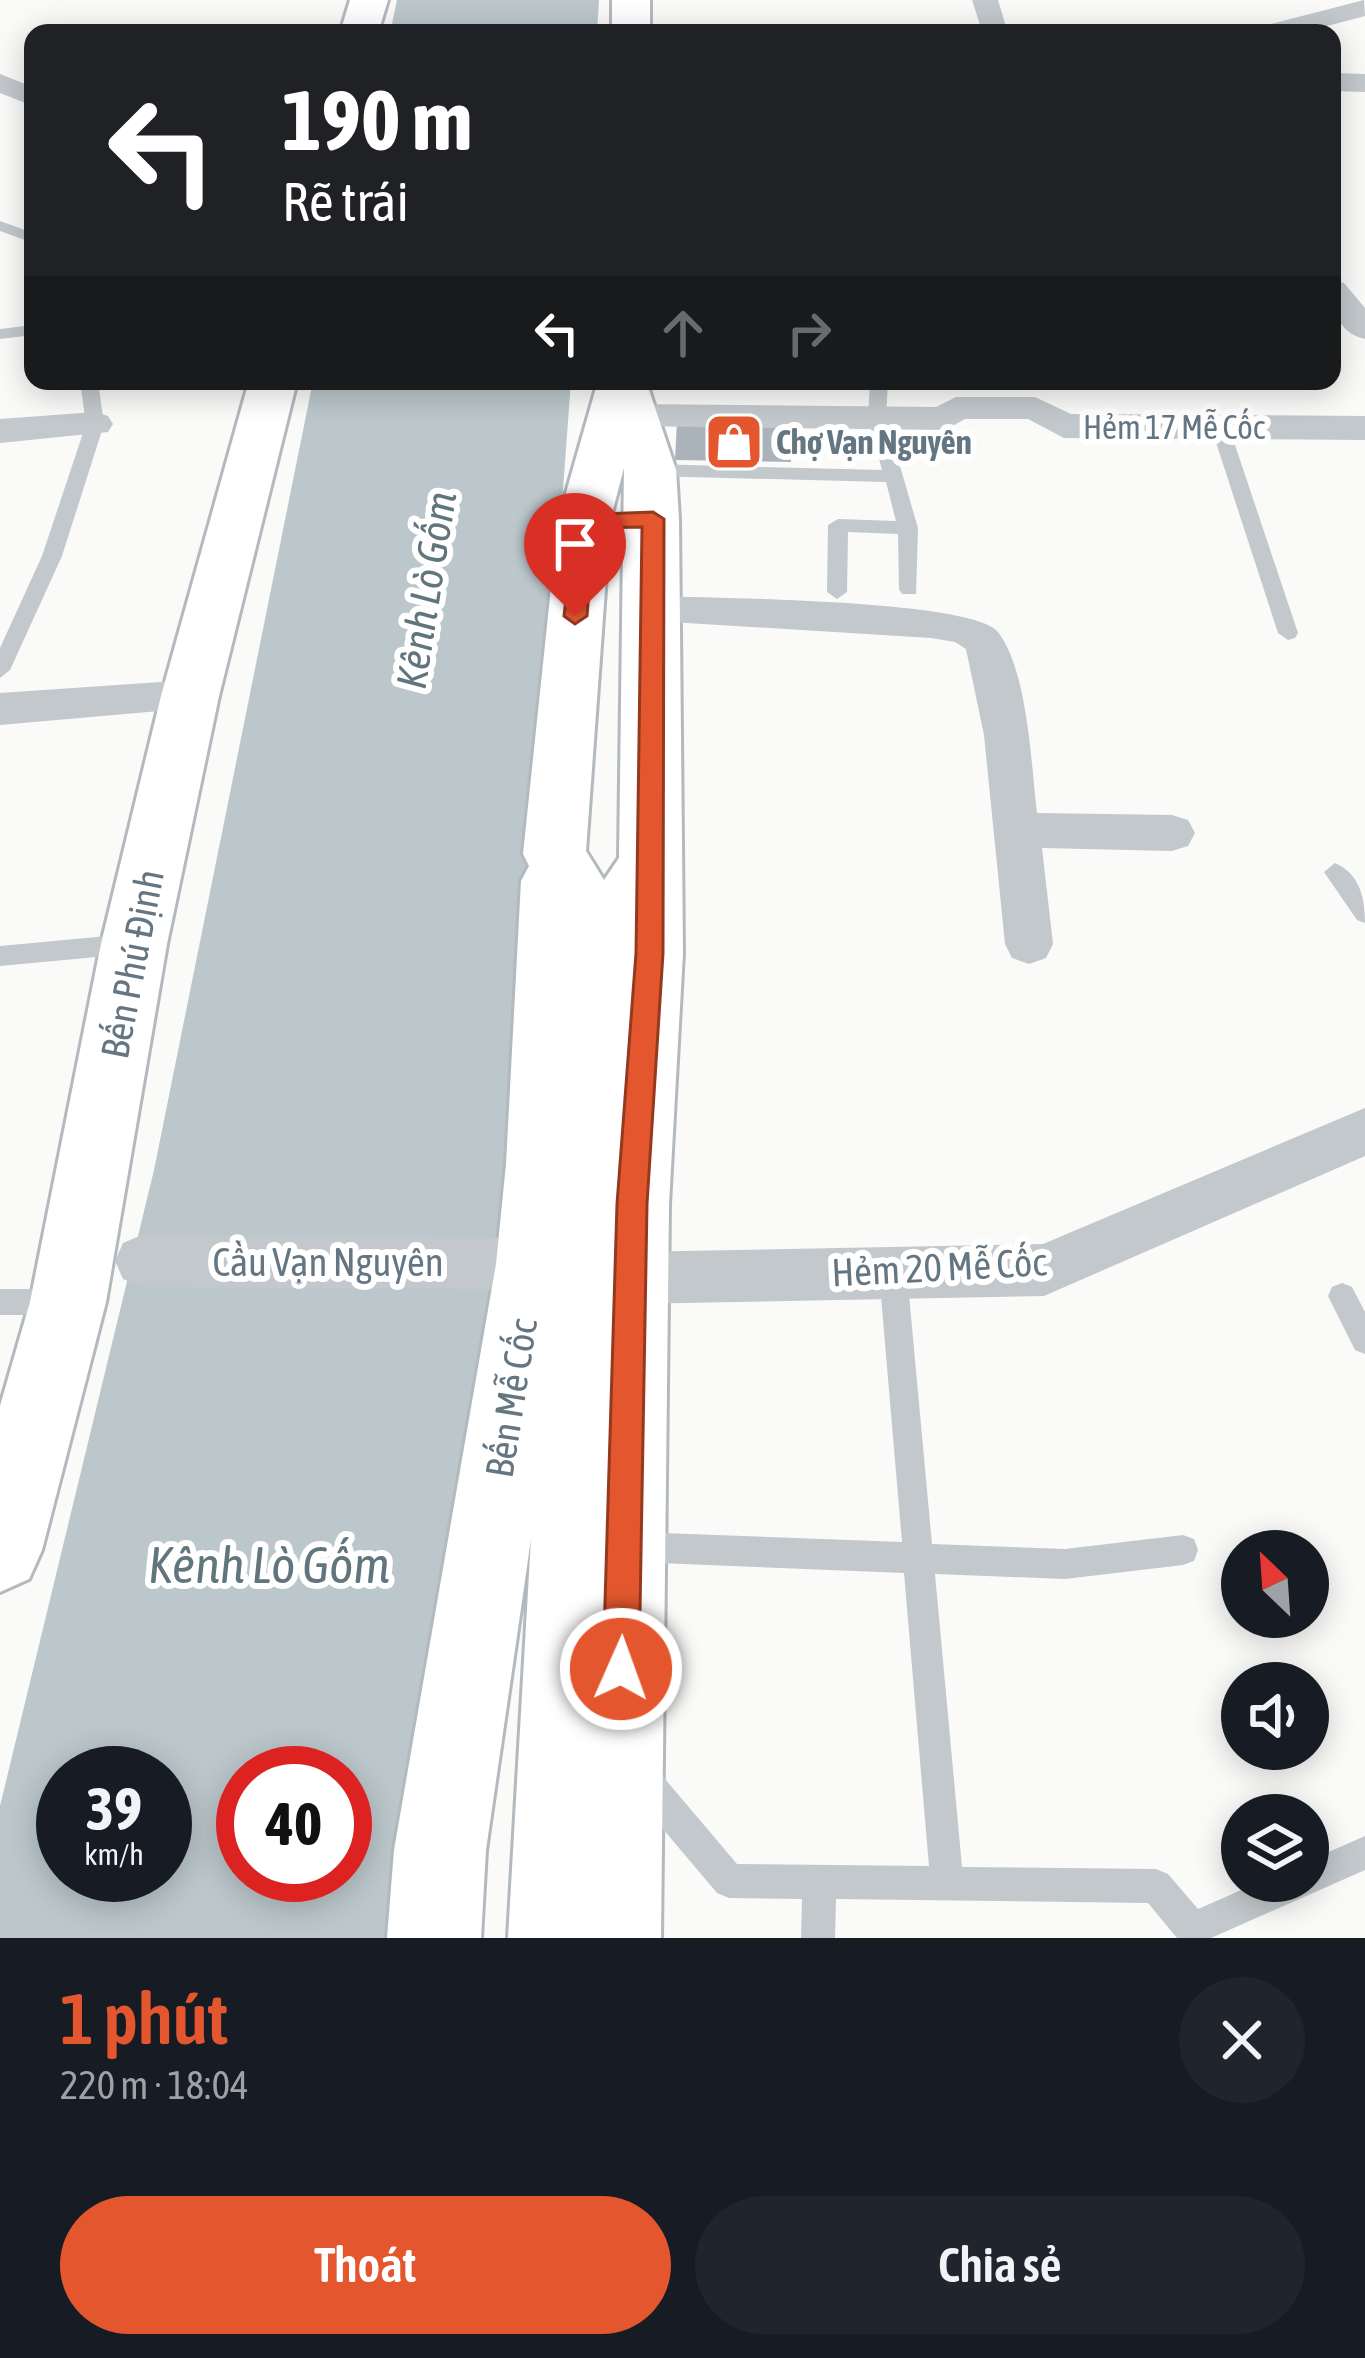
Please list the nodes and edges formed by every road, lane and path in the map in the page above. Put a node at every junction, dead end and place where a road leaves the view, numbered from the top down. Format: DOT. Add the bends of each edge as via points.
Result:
graph roads {
  1 [pos="1365,8"];
  2 [pos="1304,24"];
  3 [pos="1341,301"];
  4 [pos="1365,329"];
  5 [pos="90,390"];
  6 [pos="271,390"];
  7 [pos="879,390"];
  8 [pos="626,392"];
  9 [pos="877,418"];
  10 [pos="95,424"];
  11 [pos="1220,427"];
  12 [pos="1365,428"];
  13 [pos="0,431"];
  14 [pos="893,476"];
  15 [pos="652,495"];
  16 [pos="584,520"];
  17 [pos="908,528"];
  18 [pos="909,589"];
  19 [pos="837,592"];
  20 [pos="652,610"];
  21 [pos="1288,633"];
  22 [pos="0,670"];
  23 [pos="190,696"];
  24 [pos="0,709"];
  25 [pos="1016,830"];
  26 [pos="1172,833"];
  27 [pos="554,854"];
  28 [pos="650,862"];
  29 [pos="1335,872"];
  30 [pos="1365,913"];
  31 [pos="134,944"];
  32 [pos="1028,944"];
  33 [pos="0,956"];
  34 [pos="597,976"];
  35 [pos="1365,1132"];
  36 [pos="142,1262"];
  37 [pos="524,1263"];
  38 [pos="893,1273"];
  39 [pos="631,1278"];
  40 [pos="1342,1296"];
  41 [pos="0,1302"];
  42 [pos="68,1302"];
  43 [pos="1365,1340"];
  44 [pos="624,1546"];
  45 [pos="0,1550"];
  46 [pos="1183,1550"];
  47 [pos="919,1558"];
  48 [pos="619,1750"];
  49 [pos="1365,1853"];
  50 [pos="1329,1869"];
  51 [pos="819,1882"];
  52 [pos="947,1884"];
  53 [pos="1254,1902"];
  54 [pos="434,1938"];
  55 [pos="555,1938"];
  56 [pos="614,1938"];
  57 [pos="818,1938"];
  1 -- 2 [label="street"];
  3 -- 4 [label="street"];
  5 -- 10 [label="lane"];
  6 -- 23 [label="street, Bến Phú Định"];
  7 -- 9 [label="lane"];
  8 -- 9 [label="street, Hẻm 17 Mễ Cốc"];
  8 -- 15 [label="street"];
  8 -- 16 [label="street, Bến Mễ Cốc"];
  9 -- 11 [label="street, Hẻm 17 Mễ Cốc" via="1035,408 1064,426"];
  9 -- 14 [label="lane"];
  10 -- 13 [label="street"];
  10 -- 22 [label="lane" via="52,556"];
  11 -- 12 [label="street, Hẻm 17 Mễ Cốc"];
  11 -- 21 [label="lane"];
  14 -- 15 [label="lane"];
  14 -- 17 [label="lane"];
  15 -- 16 [label="street"];
  15 -- 20 [label="street"];
  16 -- 27 [label="street, Bến Mễ Cốc"];
  17 -- 18 [label="lane"];
  17 -- 19 [label="lane" via="838,525"];
  20 -- 25 [label="street" via="974,633 992,661"];
  20 -- 28 [label="street"];
  23 -- 24 [label="street"];
  23 -- 31 [label="street, Bến Phú Định"];
  25 -- 26 [label="street"];
  25 -- 32 [label="street"];
  27 -- 34 [label="street" via="587,908"];
  27 -- 37 [label="street, Bến Mễ Cốc" via="542,1165"];
  28 -- 34 [label="street" via="614,917"];
  28 -- 39 [label="street"];
  29 -- 30 [label="lane"];
  31 -- 33 [label="lane"];
  31 -- 42 [label="street, Bến Phú Định"];
  34 -- 55 [label="street"];
  35 -- 38 [label="street, Hẻm 20 Mễ Cốc" via="1044,1270"];
  36 -- 37 [label="street, Cầu Vạn Nguyên"];
  37 -- 54 [label="street, Bến Mễ Cốc"];
  38 -- 39 [label="street, Hẻm 20 Mễ Cốc"];
  38 -- 47 [label="lane"];
  39 -- 44 [label="street"];
  40 -- 43 [label="lane"];
  41 -- 42 [label="lane"];
  42 -- 45 [label="street, Bến Phú Định"];
  44 -- 47 [label="lane"];
  44 -- 48 [label="street"];
  46 -- 47 [label="lane" via="1065,1564"];
  47 -- 52 [label="lane"];
  48 -- 51 [label="lane" via="729,1881"];
  48 -- 56 [label="street"];
  49 -- 50 [label="lane"];
  51 -- 52 [label="lane"];
  51 -- 57 [label="lane"];
  52 -- 53 [label="lane" via="1156,1886 1192,1929"];
}
